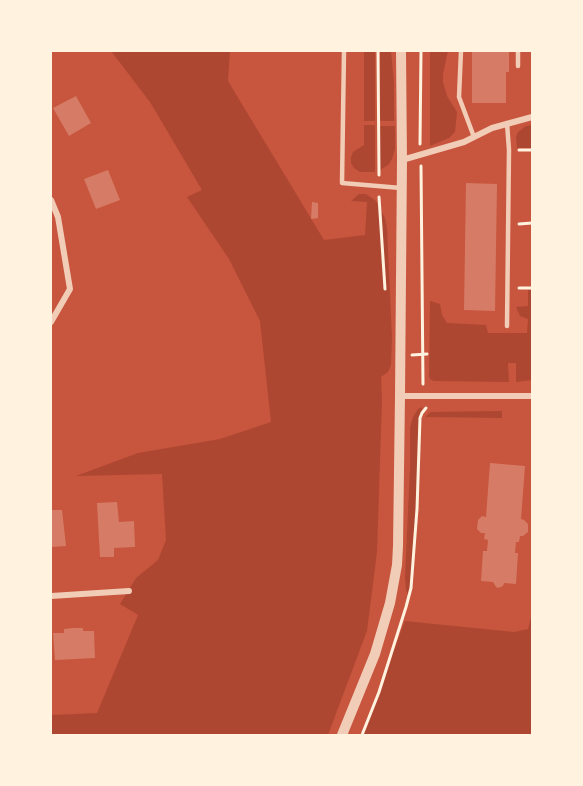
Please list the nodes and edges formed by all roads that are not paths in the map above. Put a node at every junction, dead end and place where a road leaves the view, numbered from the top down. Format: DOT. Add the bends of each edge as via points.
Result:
graph roads {
  1 [pos="344,51"];
  2 [pos="401,51"];
  3 [pos="461,51"];
  4 [pos="518,51"];
  5 [pos="518,66"];
  6 [pos="532,117"];
  7 [pos="507,123"];
  8 [pos="474,137"];
  9 [pos="402,160"];
  10 [pos="402,188"];
  11 [pos="51,200"];
  12 [pos="51,322"];
  13 [pos="507,326"];
  14 [pos="400,396"];
  15 [pos="532,396"];
  16 [pos="129,591"];
  17 [pos="51,596"];
  18 [pos="342,735"];
  1 -- 10 [label="lane" via="342,183"];
  2 -- 9 [label="street"];
  3 -- 8 [label="lane" via="459,97"];
  4 -- 5 [label="lane"];
  6 -- 7 [label="street"];
  7 -- 8 [label="street"];
  7 -- 13 [label="lane"];
  8 -- 9 [label="street"];
  9 -- 10 [label="street"];
  10 -- 14 [label="street"];
  11 -- 12 [label="street" via="58,217 70,289"];
  14 -- 15 [label="street"];
  14 -- 18 [label="street" via="394,581 375,654"];
  16 -- 17 [label="street"];
}
